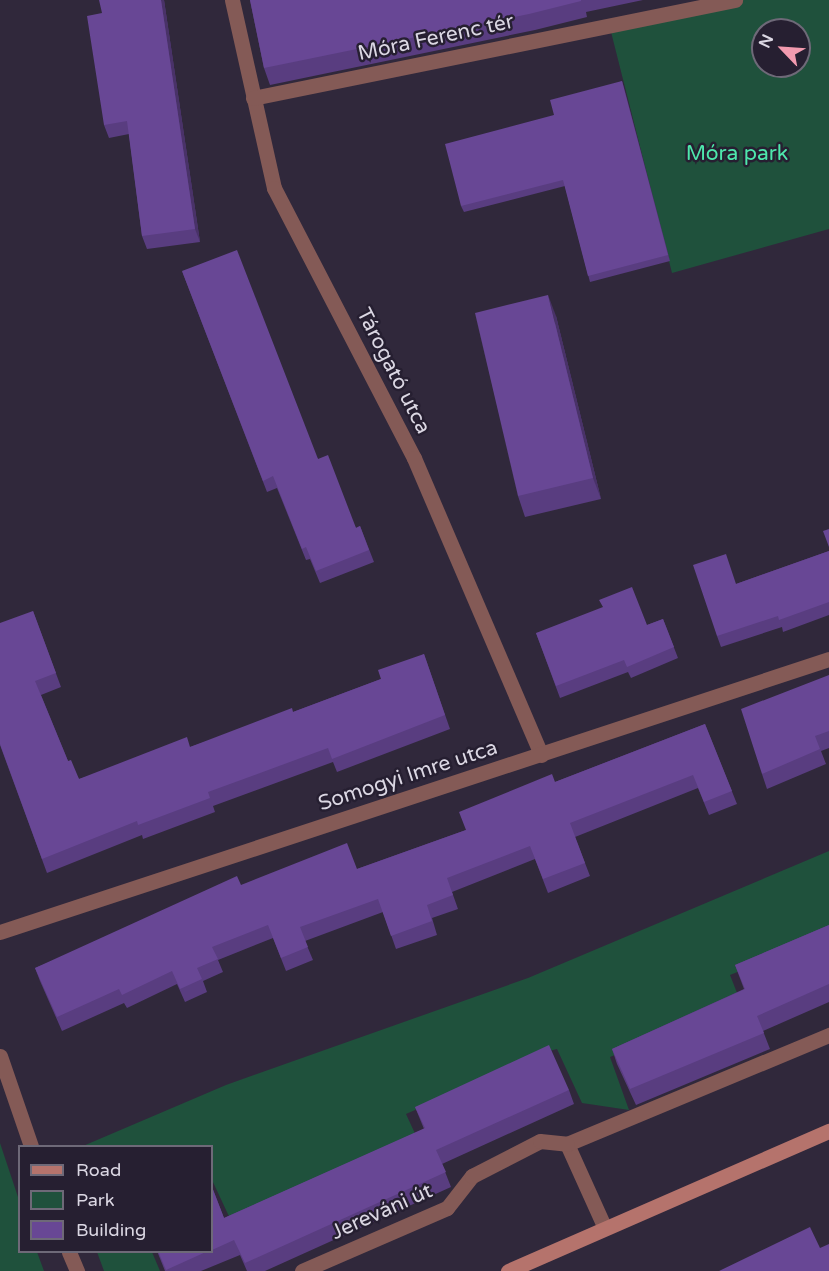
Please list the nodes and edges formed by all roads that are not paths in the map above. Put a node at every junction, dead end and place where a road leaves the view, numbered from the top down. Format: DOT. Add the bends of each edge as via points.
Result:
graph roads {
  1 [pos="232,0"];
  2 [pos="735,0"];
  3 [pos="253,98"];
  4 [pos="829,659"];
  5 [pos="541,754"];
  6 [pos="0,932"];
  7 [pos="829,1035"];
  8 [pos="0,1056"];
  9 [pos="829,1131"];
  10 [pos="567,1144"];
  11 [pos="31,1145"];
  12 [pos="604,1226"];
  13 [pos="67,1253"];
  14 [pos="68,1253"];
  15 [pos="70,1271"];
  16 [pos="77,1271"];
  17 [pos="302,1271"];
  18 [pos="508,1271"];
  1 -- 3 [label="street, Tárogató utca"];
  2 -- 3 [label="street, Móra Ferenc tér"];
  3 -- 5 [label="street, Tárogató utca" via="274,188 414,458"];
  4 -- 5 [label="street, Somogyi Imre utca"];
  5 -- 6 [label="street, Somogyi Imre utca"];
  7 -- 10 [label="street, Jereváni út"];
  8 -- 11 [label="street"];
  9 -- 12 [label="street"];
  10 -- 12 [label="street"];
  10 -- 17 [label="street, Jereváni út" via="540,1141 472,1176 447,1208"];
  12 -- 18 [label="street"];
  13 -- 15 [label="street"];
  14 -- 16 [label="street"];
}
